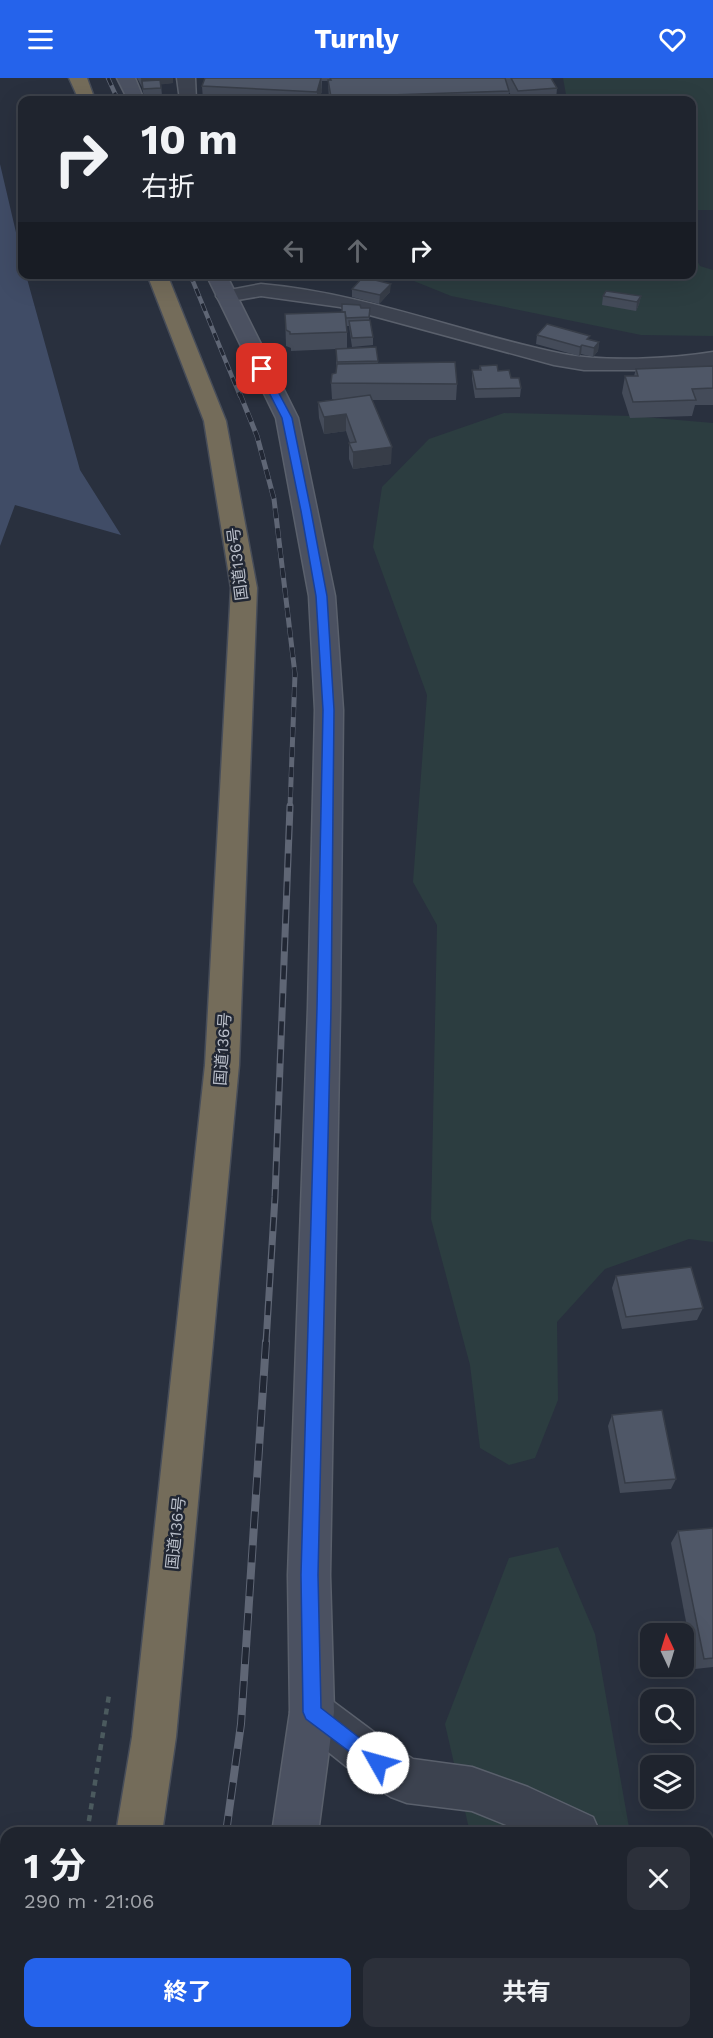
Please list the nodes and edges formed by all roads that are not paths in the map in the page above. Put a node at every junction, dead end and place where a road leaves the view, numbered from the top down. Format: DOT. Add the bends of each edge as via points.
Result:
graph roads {
  1 [pos="78,78"];
  2 [pos="126,78"];
  3 [pos="186,78"];
  4 [pos="85,96"];
  5 [pos="134,96"];
  6 [pos="188,96"];
  7 [pos="159,279"];
  8 [pos="258,282"];
  9 [pos="221,285"];
  10 [pos="713,359"];
  11 [pos="312,1712"];
  12 [pos="140,1827"];
  13 [pos="296,1827"];
  14 [pos="564,1827"];
  1 -- 4 [label="highway"];
  2 -- 5 [label="street"];
  3 -- 6 [label="street"];
  7 -- 12 [label="highway, 国道136号" via="215,421 244,588 222,1065 154,1737"];
  8 -- 9 [label="street"];
  8 -- 10 [label="street" via="573,362 676,363"];
  9 -- 11 [label="street" via="287,418 322,596 328,699 309,1575"];
  11 -- 13 [label="street"];
  11 -- 14 [label="street" via="407,1781 472,1789"];
}
